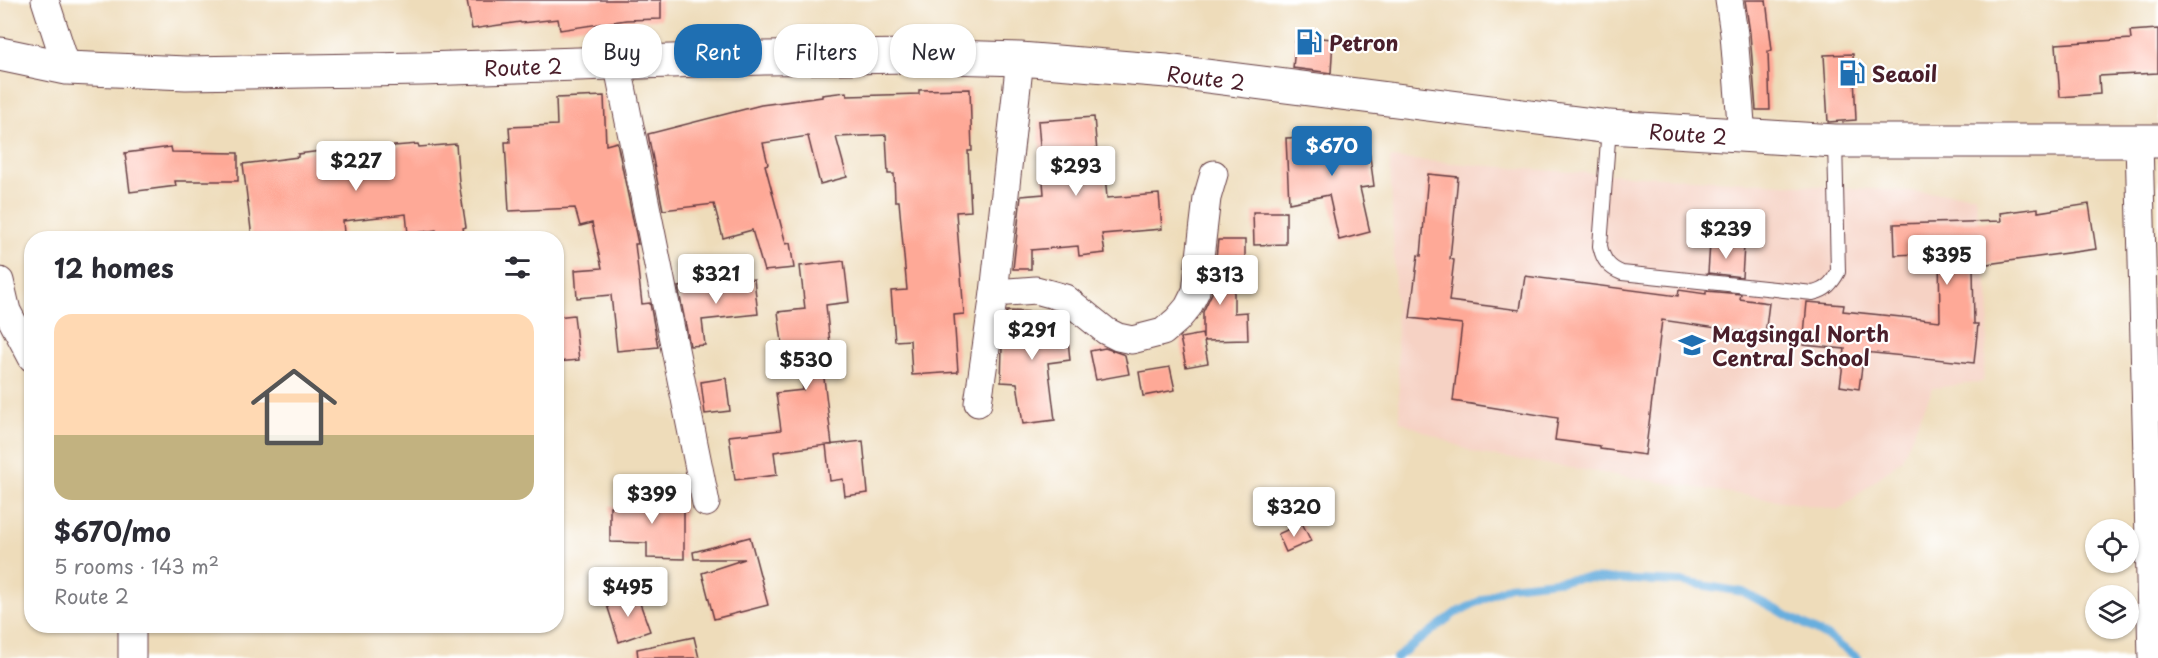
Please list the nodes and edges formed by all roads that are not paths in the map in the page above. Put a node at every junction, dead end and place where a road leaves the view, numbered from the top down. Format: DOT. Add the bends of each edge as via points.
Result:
graph roads {
  1 [pos="45,0"];
  2 [pos="1729,0"];
  3 [pos="0,54"];
  4 [pos="1020,59"];
  5 [pos="662,60"];
  6 [pos="582,63"];
  7 [pos="67,68"];
  8 [pos="620,78"];
  9 [pos="1609,128"];
  10 [pos="1742,136"];
  11 [pos="1834,141"];
  12 [pos="2148,141"];
  13 [pos="1214,174"];
  14 [pos="0,281"];
  15 [pos="994,293"];
  16 [pos="24,346"];
  17 [pos="978,403"];
  18 [pos="706,502"];
  19 [pos="132,633"];
  20 [pos="132,658"];
  21 [pos="2152,658"];
  1 -- 7 [label="street"];
  2 -- 10 [label="street"];
  3 -- 7 [label="highway, Route 2"];
  4 -- 5 [label="highway, Route 2" via="913,56"];
  4 -- 9 [label="highway, Route 2" via="1167,71"];
  4 -- 15 [label="street"];
  6 -- 7 [label="highway, Route 2" via="186,73"];
  8 -- 18 [label="street"];
  9 -- 10 [label="highway, Route 2"];
  9 -- 11 [label="lane" via="1600,246 1614,270 1813,293 1826,289 1838,272"];
  10 -- 11 [label="highway, Route 2"];
  11 -- 12 [label="highway, Route 2"];
  12 -- 21 [label="street"];
  13 -- 15 [label="street" via="1207,198 1196,291 1188,307 1163,332 1132,340 1118,337 1065,298 1036,290"];
  14 -- 16 [label="street" via="7,311"];
  15 -- 17 [label="street"];
  19 -- 20 [label="street"];
}
